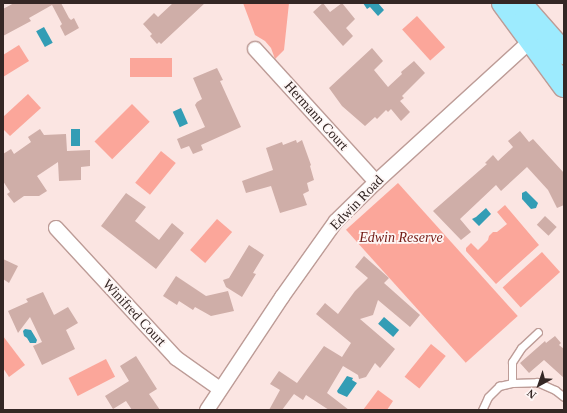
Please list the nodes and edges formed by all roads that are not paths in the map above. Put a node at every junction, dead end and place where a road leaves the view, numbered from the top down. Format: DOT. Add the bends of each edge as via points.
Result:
graph roads {
  1 [pos="503,3"];
  2 [pos="520,3"];
  3 [pos="537,35"];
  4 [pos="255,49"];
  5 [pos="564,53"];
  6 [pos="564,86"];
  7 [pos="376,182"];
  8 [pos="56,228"];
  9 [pos="538,332"];
  10 [pos="512,383"];
  11 [pos="220,390"];
  12 [pos="564,397"];
  13 [pos="207,410"];
  14 [pos="482,410"];
  1 -- 3 [label="main road"];
  2 -- 3 [label="main road"];
  3 -- 5 [label="main road"];
  3 -- 6 [label="main road"];
  3 -- 7 [label="street, Edwin Road"];
  4 -- 7 [label="street, Hermann Court"];
  7 -- 11 [label="street, Edwin Road" via="336,221 282,296"];
  8 -- 11 [label="street, Winifred Court" via="176,358"];
  9 -- 10 [label="lane" via="521,348 512,362"];
  10 -- 12 [label="lane" via="537,382"];
  10 -- 14 [label="lane" via="499,386 488,397"];
  11 -- 13 [label="street, Edwin Road"];
}
